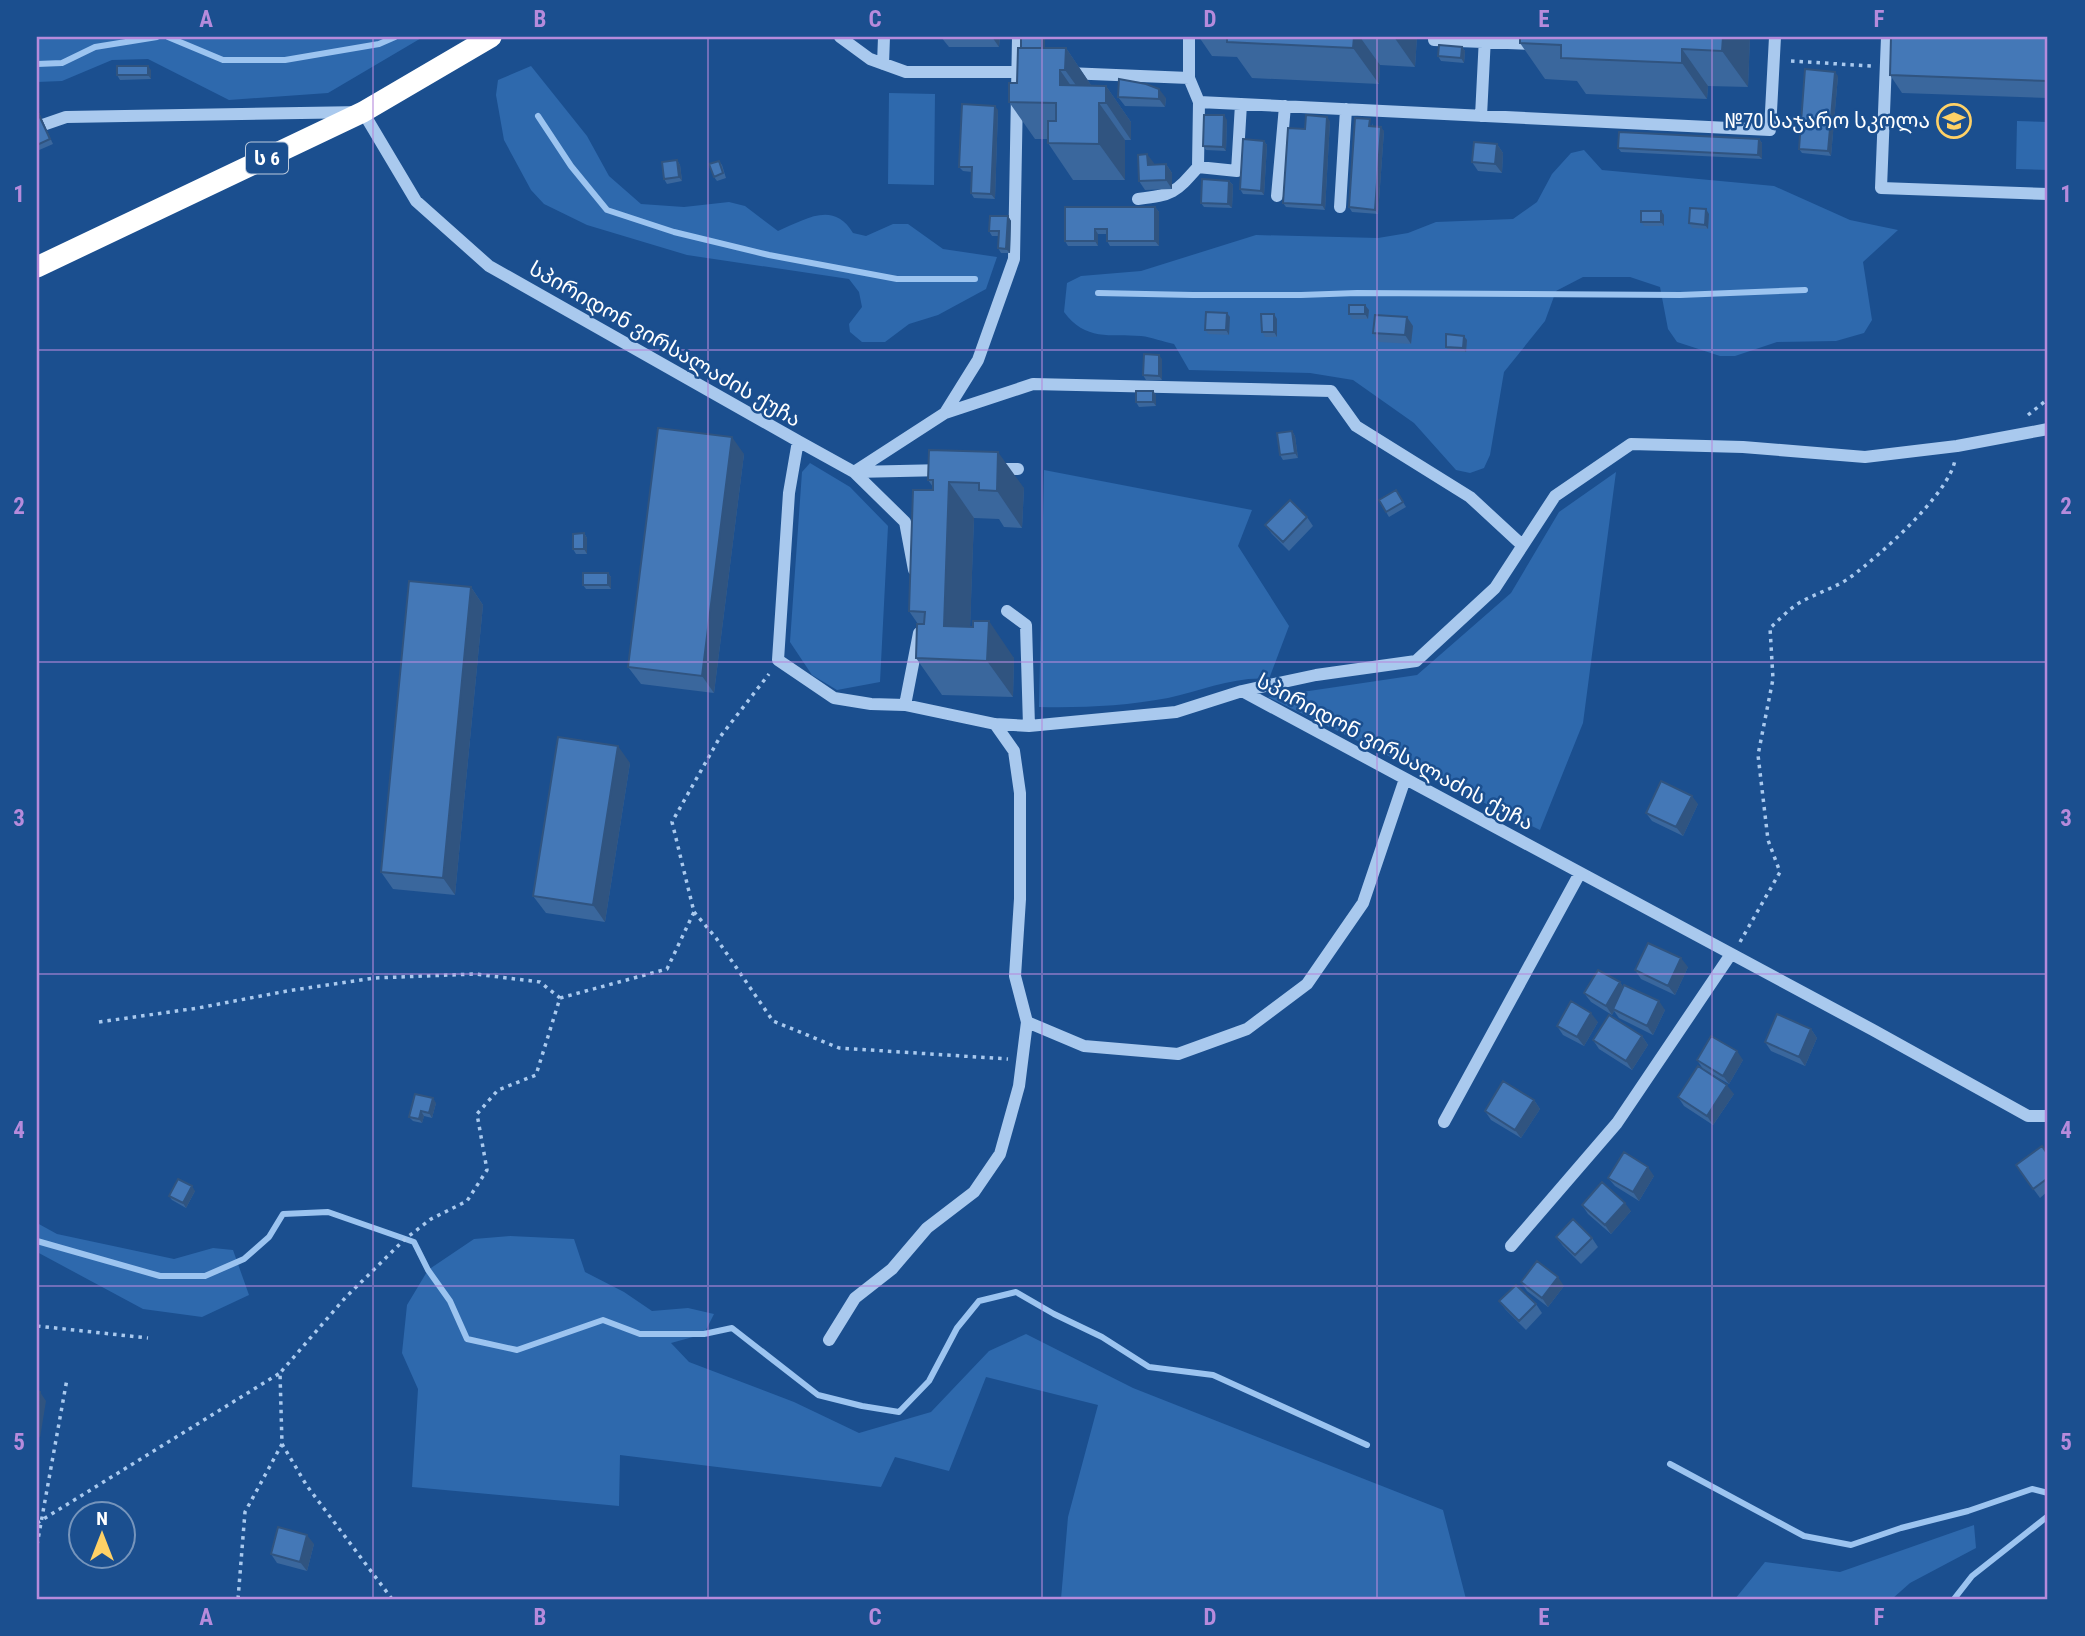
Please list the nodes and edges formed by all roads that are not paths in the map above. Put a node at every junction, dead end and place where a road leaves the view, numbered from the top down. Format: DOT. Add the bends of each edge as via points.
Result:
graph roads {
  1 [pos="491,37"];
  2 [pos="840,37"];
  3 [pos="884,37"];
  4 [pos="1018,37"];
  5 [pos="1189,37"];
  6 [pos="1434,37"];
  7 [pos="1534,37"];
  8 [pos="1775,37"];
  9 [pos="1887,37"];
  10 [pos="1484,39"];
  11 [pos="883,64"];
  12 [pos="1017,72"];
  13 [pos="1031,72"];
  14 [pos="1059,73"];
  15 [pos="1189,78"];
  16 [pos="1199,102"];
  17 [pos="1241,104"];
  18 [pos="1285,106"];
  19 [pos="1346,109"];
  20 [pos="363,112"];
  21 [pos="1481,116"];
  22 [pos="37,127"];
  23 [pos="1198,167"];
  24 [pos="2048,194"];
  25 [pos="1277,196"];
  26 [pos="1138,199"];
  27 [pos="1340,207"];
  28 [pos="37,267"];
  29 [pos="945,413"];
  30 [pos="2048,429"];
  31 [pos="798,441"];
  32 [pos="1018,469"];
  33 [pos="964,470"];
  34 [pos="977,470"];
  35 [pos="854,472"];
  36 [pos="1522,545"];
  37 [pos="916,583"];
  38 [pos="1007,611"];
  39 [pos="919,622"];
  40 [pos="1242,691"];
  41 [pos="905,705"];
  42 [pos="995,724"];
  43 [pos="1029,726"];
  44 [pos="1405,779"];
  45 [pos="1580,873"];
  46 [pos="1731,954"];
  47 [pos="1027,1022"];
  48 [pos="2047,1119"];
  49 [pos="1444,1122"];
  50 [pos="1511,1246"];
  51 [pos="829,1340"];
  1 -- 20 [label="highway, ს 6"];
  2 -- 11 [label="street"];
  3 -- 11 [label="street"];
  4 -- 12 [label="street"];
  5 -- 15 [label="street"];
  6 -- 10 [label="street"];
  7 -- 10 [label="street" via="1534,44"];
  8 -- 21 [label="street" via="1770,130"];
  9 -- 24 [label="street" via="1881,188"];
  10 -- 21 [label="street"];
  11 -- 12 [label="street" via="906,72"];
  12 -- 13 [label="street"];
  12 -- 29 [label="street" via="1014,259 978,360"];
  14 -- 15 [label="street"];
  15 -- 16 [label="street"];
  16 -- 17 [label="street"];
  16 -- 23 [label="street"];
  17 -- 18 [label="street"];
  17 -- 23 [label="street" via="1237,171"];
  18 -- 19 [label="street"];
  18 -- 25 [label="street"];
  19 -- 21 [label="street"];
  19 -- 27 [label="street"];
  20 -- 22 [label="street" via="66,117"];
  20 -- 28 [label="highway, ს 6"];
  20 -- 31 [label="street, სპირიდონ ვირსალაძის ქუჩა" via="416,201 489,266"];
  23 -- 26 [label="street" via="1177,191"];
  29 -- 35 [label="street"];
  29 -- 36 [label="street" via="1033,384 1331,391 1356,426 1470,497"];
  30 -- 36 [label="street" via="1865,457 1630,444 1555,496"];
  31 -- 35 [label="street"];
  31 -- 41 [label="street, სპირიდონ ვირსალაძის ქუჩა" via="789,493 778,660 834,698"];
  32 -- 34 [label="street"];
  33 -- 35 [label="street"];
  35 -- 37 [label="street" via="905,522"];
  36 -- 40 [label="street" via="1495,588 1416,662 1316,675"];
  38 -- 43 [label="street" via="1026,625"];
  39 -- 41 [label="street"];
  40 -- 43 [label="street, სპირიდონ ვირსალაძის ქუჩა" via="1176,712"];
  40 -- 44 [label="street, სპირიდონ ვირსალაძის ქუჩა"];
  41 -- 42 [label="street, სპირიდონ ვირსალაძის ქუჩა"];
  42 -- 43 [label="street, სპირიდონ ვირსალაძის ქუჩა"];
  42 -- 47 [label="street" via="1014,751 1020,793 1015,976"];
  44 -- 45 [label="street, სპირიდონ ვირსალაძის ქუჩა"];
  44 -- 47 [label="street" via="1363,903 1307,984 1247,1029 1178,1054 1084,1046"];
  45 -- 46 [label="street, სპირიდონ ვირსალაძის ქუჩა"];
  45 -- 49 [label="street"];
  46 -- 48 [label="street, სპირიდონ ვირსალაძის ქუჩა" via="2028,1115"];
  46 -- 50 [label="street" via="1617,1124"];
  47 -- 51 [label="street" via="1019,1086 1000,1154 974,1192 926,1228 892,1269 855,1298"];
}
